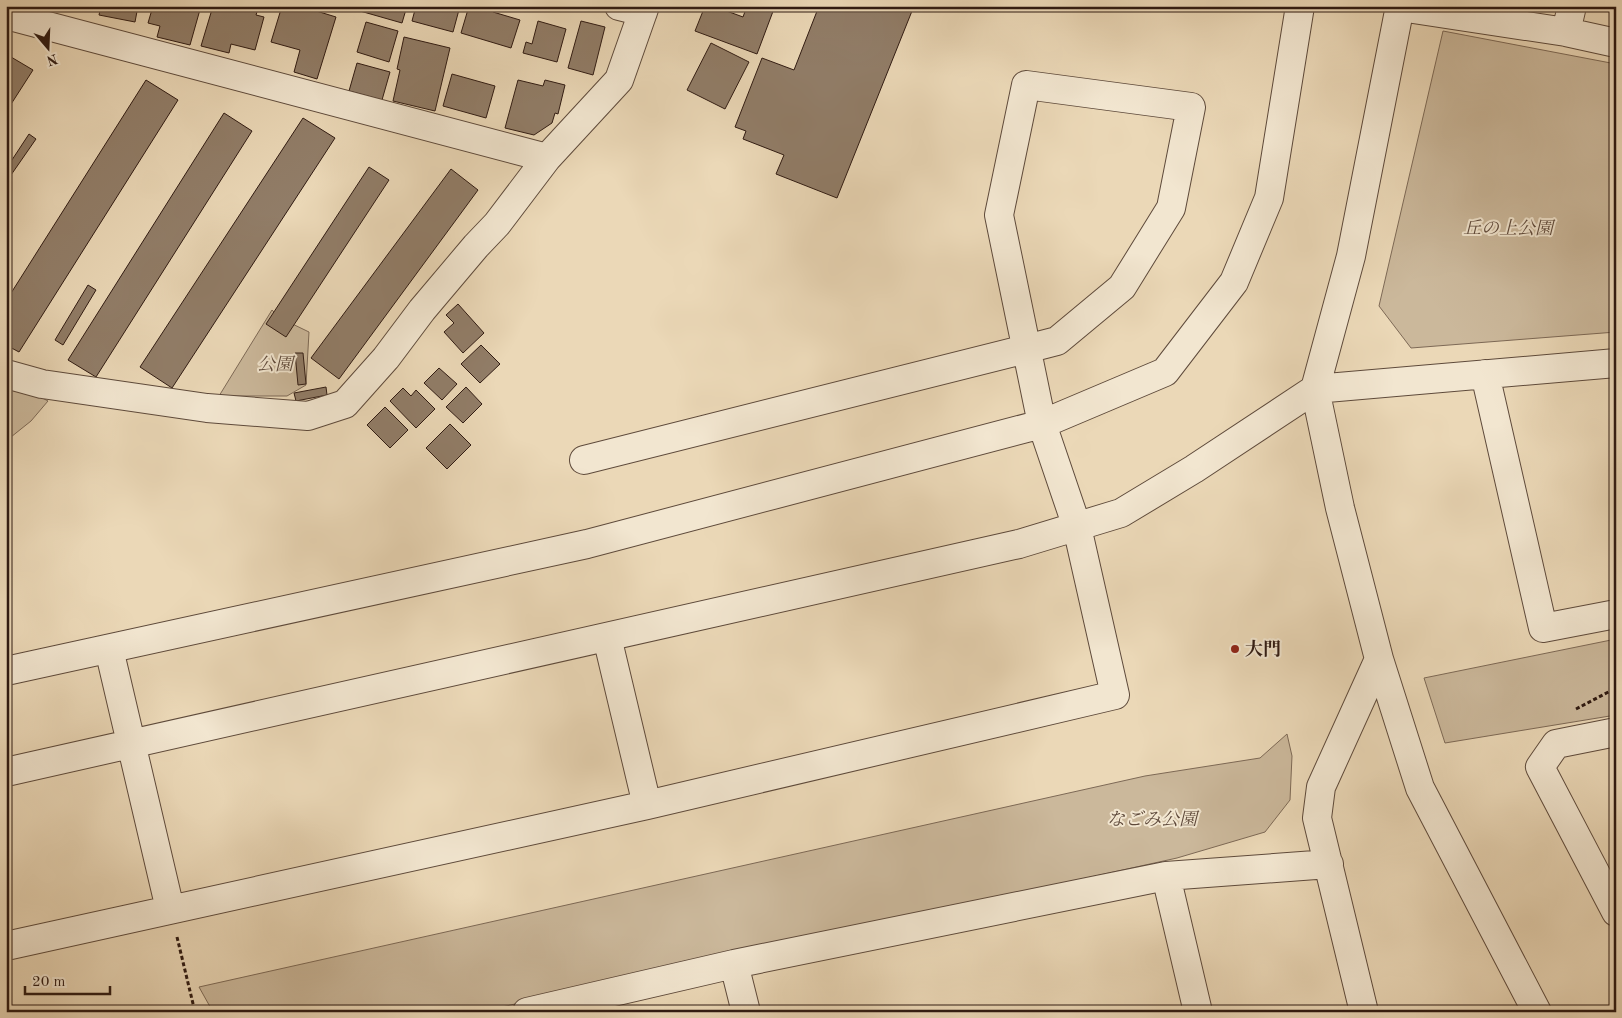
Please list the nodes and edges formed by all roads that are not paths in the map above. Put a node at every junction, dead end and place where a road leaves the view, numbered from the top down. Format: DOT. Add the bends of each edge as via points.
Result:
graph roads {
  1 [pos="1300,6"];
  2 [pos="1572,6"];
  3 [pos="1400,7"];
  4 [pos="635,8"];
  5 [pos="6,15"];
  6 [pos="60,18"];
  7 [pos="1566,32"];
  8 [pos="1616,43"];
  9 [pos="547,158"];
  10 [pos="1026,349"];
  11 [pos="1616,363"];
  12 [pos="6,374"];
  13 [pos="1485,374"];
  14 [pos="1315,389"];
  15 [pos="1042,424"];
  16 [pos="584,460"];
  17 [pos="1077,528"];
  18 [pos="1616,614"];
  19 [pos="607,637"];
  20 [pos="109,649"];
  21 [pos="1379,659"];
  22 [pos="6,671"];
  23 [pos="1616,732"];
  24 [pos="132,743"];
  25 [pos="6,772"];
  26 [pos="647,805"];
  27 [pos="1329,864"];
  28 [pos="1166,876"];
  29 [pos="1612,899"];
  30 [pos="170,909"];
  31 [pos="6,946"];
  32 [pos="734,964"];
  33 [pos="527,1012"];
  34 [pos="746,1012"];
  35 [pos="1198,1012"];
  36 [pos="1364,1012"];
  37 [pos="1537,1012"];
  1 -- 15 [label="street" via="1269,198 1234,282 1166,372"];
  2 -- 7 [label="street"];
  3 -- 7 [label="street"];
  3 -- 14 [label="street" via="1351,256"];
  4 -- 9 [label="street" via="619,80"];
  5 -- 6 [label="street"];
  6 -- 9 [label="street"];
  7 -- 8 [label="street"];
  9 -- 12 [label="street" via="497,224 345,404 308,416 207,408 42,384"];
  10 -- 10 [label="street" via="999,215 1026,85 1190,107 1171,208 1122,287 1057,341"];
  10 -- 15 [label="street"];
  10 -- 16 [label="street"];
  11 -- 13 [label="street"];
  13 -- 14 [label="street"];
  13 -- 18 [label="street" via="1543,628"];
  14 -- 17 [label="street" via="1121,513"];
  14 -- 21 [label="street" via="1340,508"];
  15 -- 17 [label="street"];
  15 -- 20 [label="street" via="587,544"];
  17 -- 19 [label="street"];
  17 -- 26 [label="street" via="1115,695"];
  19 -- 24 [label="street"];
  19 -- 26 [label="street"];
  20 -- 22 [label="street"];
  20 -- 24 [label="street"];
  21 -- 27 [label="street" via="1321,787 1316,818"];
  21 -- 37 [label="street" via="1420,788"];
  23 -- 29 [label="street" via="1556,744 1540,767"];
  24 -- 25 [label="street"];
  24 -- 30 [label="street"];
  26 -- 30 [label="street"];
  27 -- 28 [label="street"];
  27 -- 36 [label="street"];
  28 -- 32 [label="street"];
  28 -- 35 [label="street"];
  30 -- 31 [label="street"];
  32 -- 33 [label="street"];
  32 -- 34 [label="street"];
}
